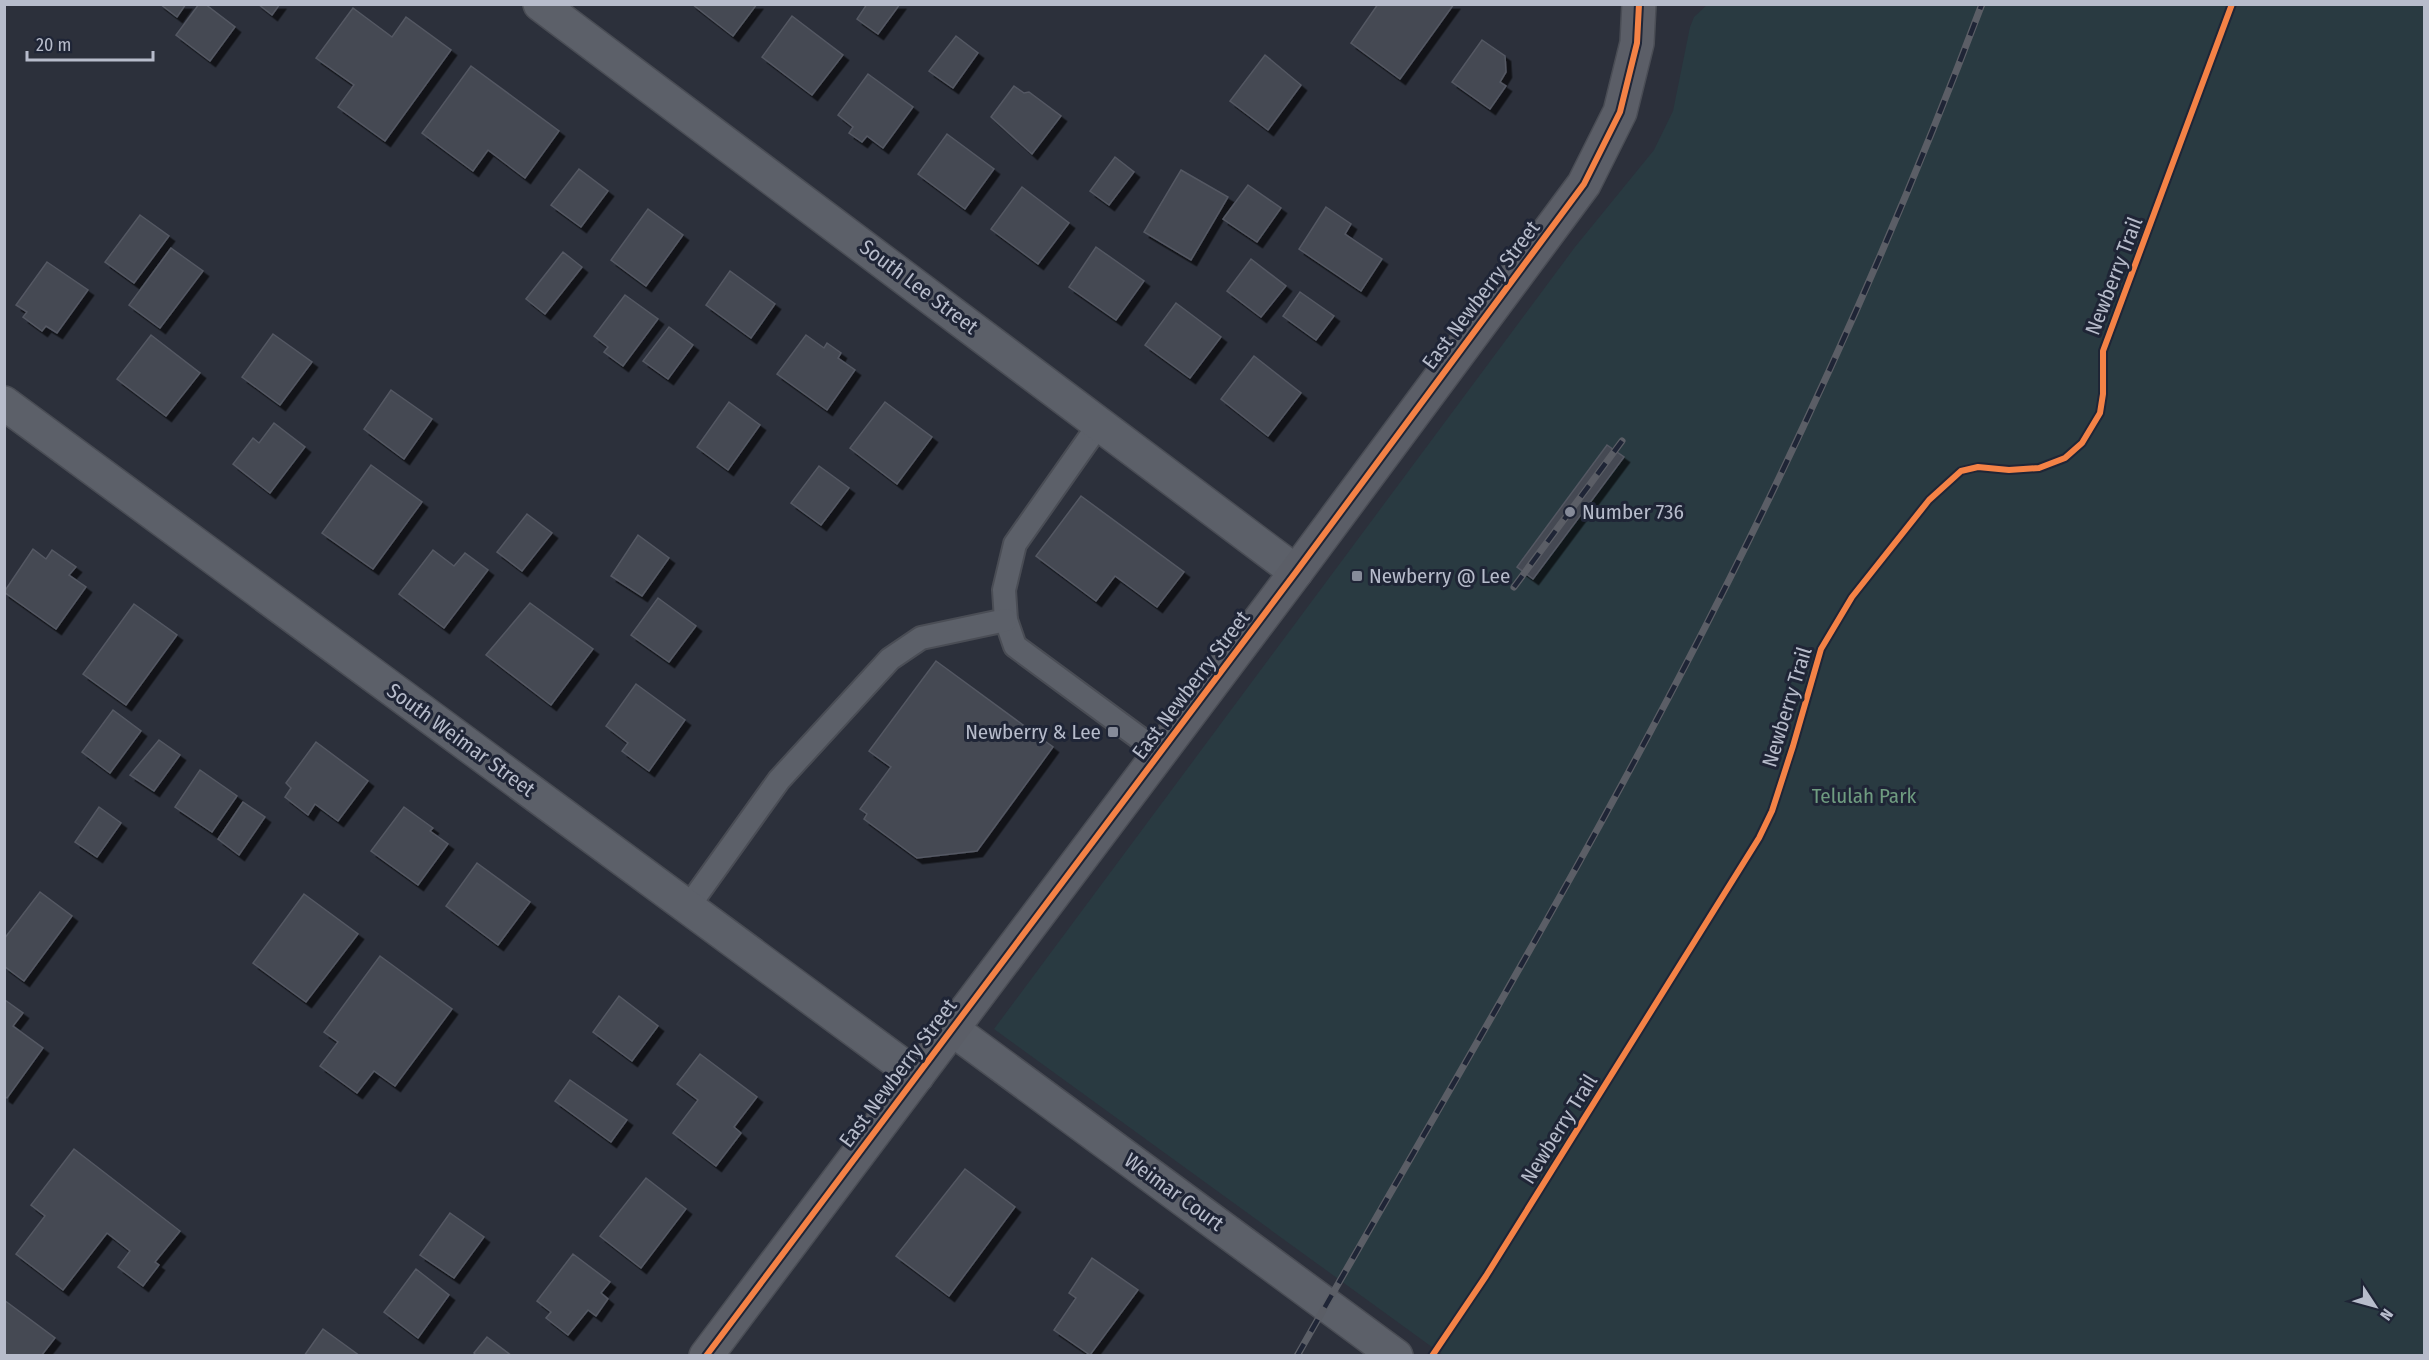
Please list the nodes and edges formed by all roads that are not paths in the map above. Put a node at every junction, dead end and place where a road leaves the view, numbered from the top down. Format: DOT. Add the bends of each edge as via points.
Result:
graph roads {
  1 [pos="540,4"];
  2 [pos="1639,4"];
  3 [pos="4,403"];
  4 [pos="1100,423"];
  5 [pos="1296,572"];
  6 [pos="1006,620"];
  7 [pos="1160,753"];
  8 [pos="688,907"];
  9 [pos="952,1029"];
  10 [pos="917,1076"];
  11 [pos="706,1356"];
  12 [pos="1396,1356"];
  1 -- 4 [label="street, South Lee Street"];
  2 -- 5 [label="main road, East Newberry Street" via="1637,43 1620,112 1584,184"];
  3 -- 8 [label="street, South Weimar Street"];
  4 -- 5 [label="street, South Lee Street"];
  4 -- 6 [label="lane" via="1016,544 1005,590"];
  5 -- 7 [label="main road, East Newberry Street"];
  6 -- 7 [label="lane" via="1014,646"];
  6 -- 8 [label="lane" via="921,638 890,659 779,780"];
  7 -- 9 [label="main road, East Newberry Street"];
  8 -- 10 [label="street, South Weimar Street"];
  9 -- 10 [label="main road, East Newberry Street"];
  9 -- 12 [label="street, Weimar Court"];
  10 -- 11 [label="main road, East Newberry Street"];
}
